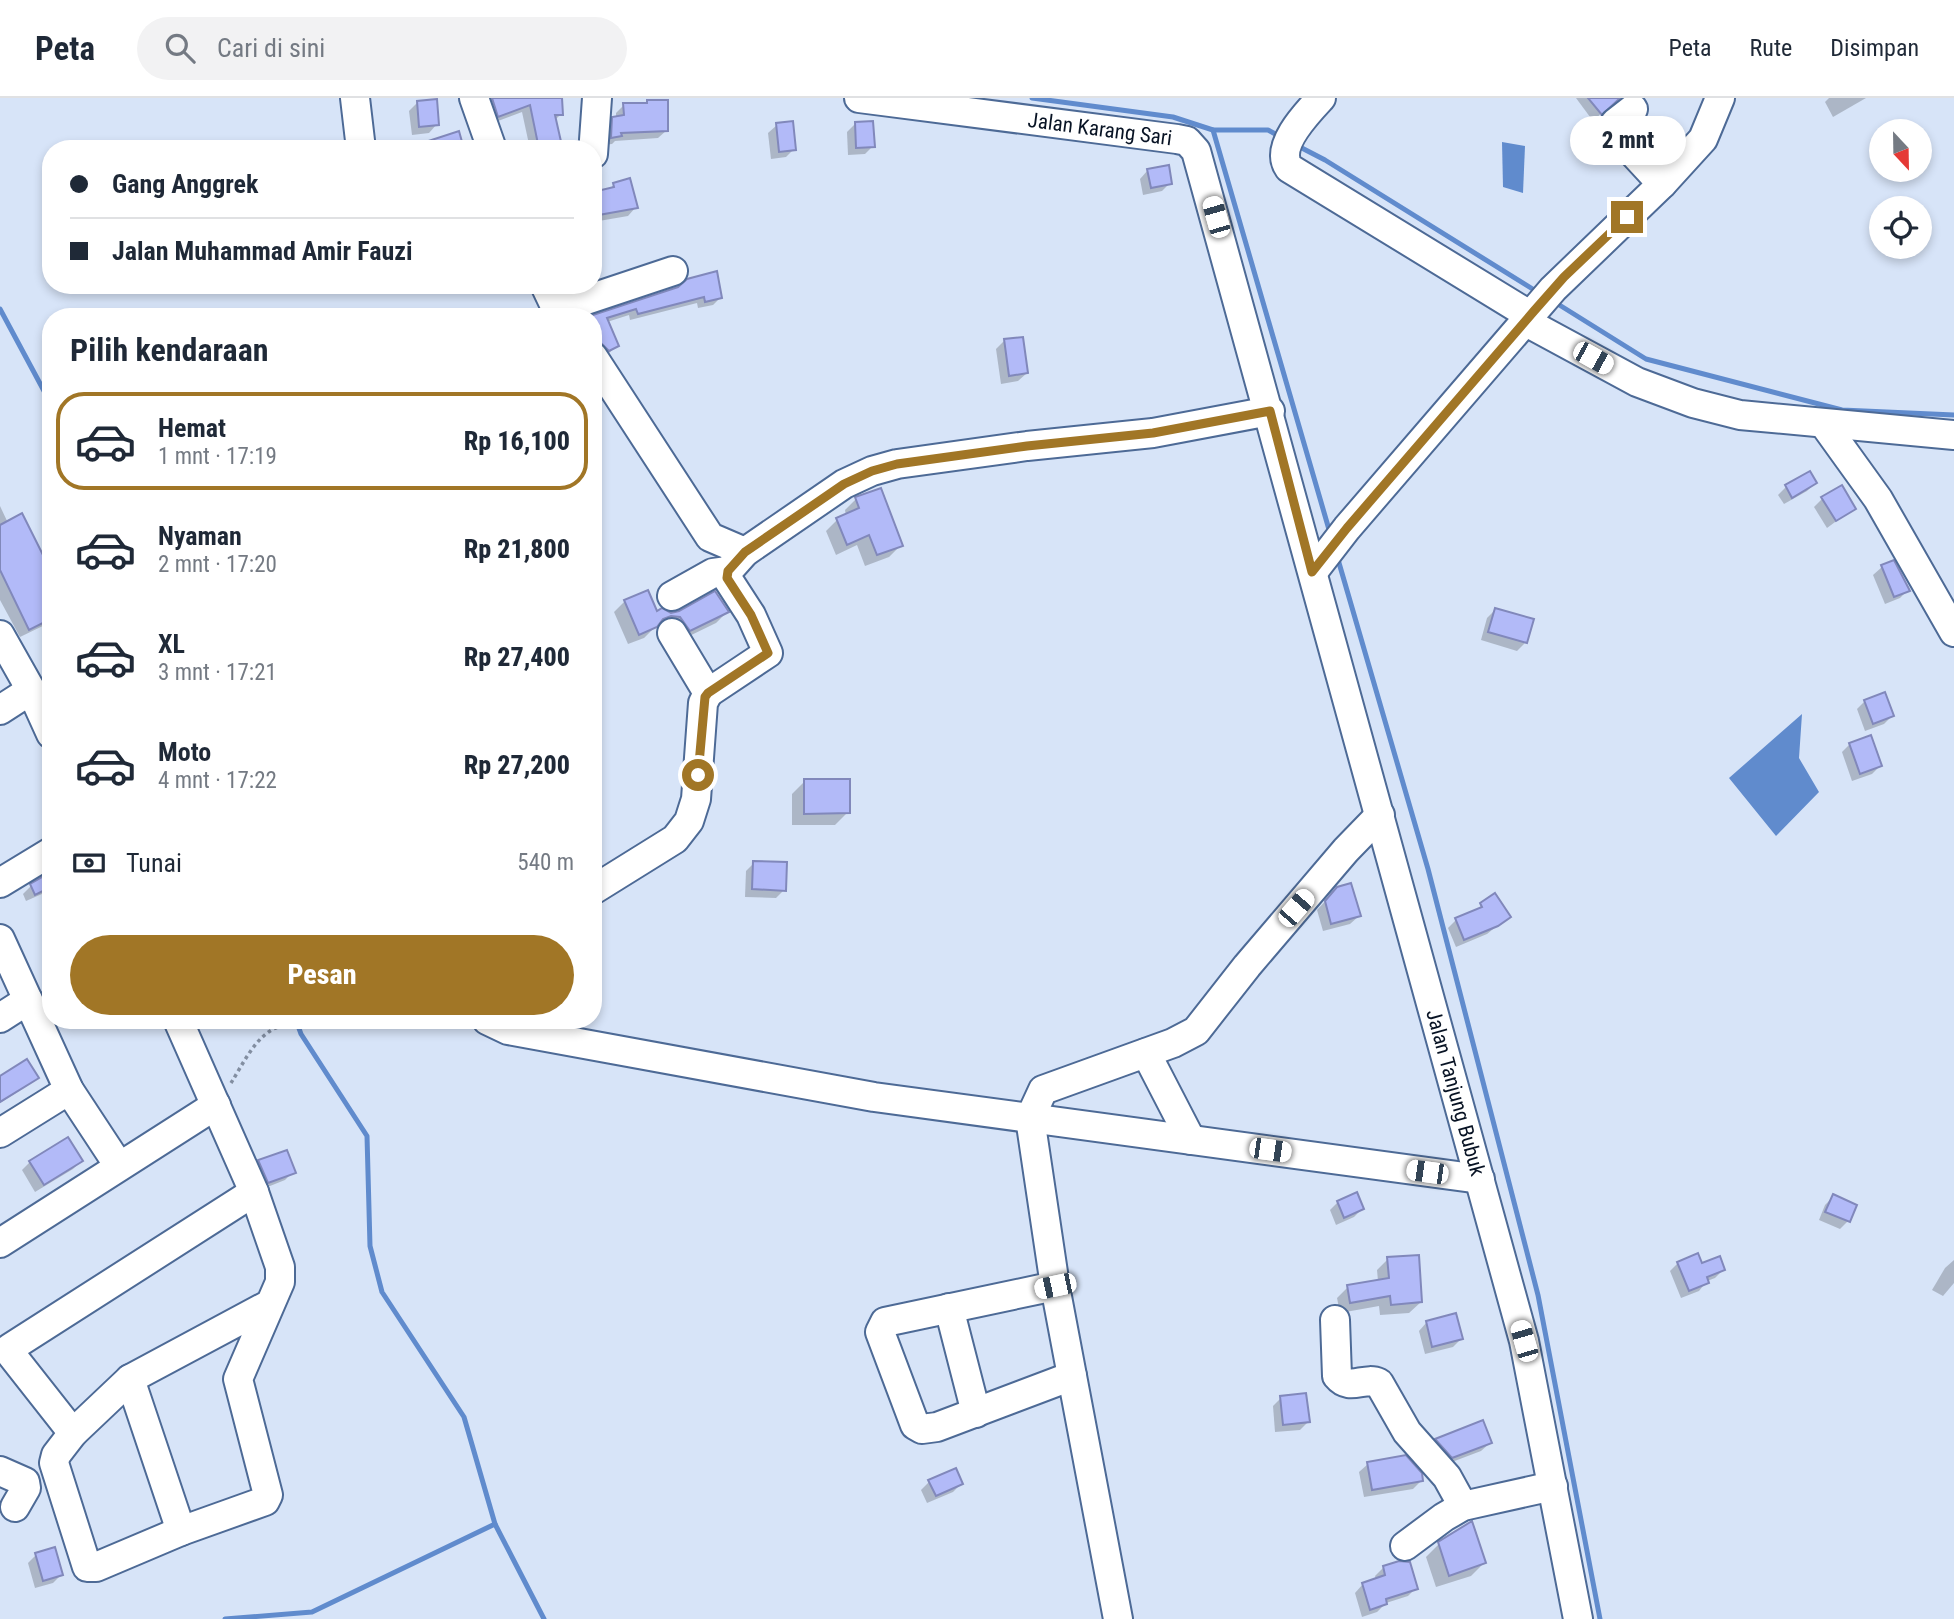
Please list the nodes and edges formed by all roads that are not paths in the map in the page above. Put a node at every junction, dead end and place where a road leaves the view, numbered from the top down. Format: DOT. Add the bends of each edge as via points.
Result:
graph roads {
  1 [pos="355,98"];
  2 [pos="474,98"];
  3 [pos="597,98"];
  4 [pos="859,98"];
  5 [pos="1321,98"];
  6 [pos="1720,98"];
  7 [pos="1633,109"];
  8 [pos="360,140"];
  9 [pos="489,140"];
  10 [pos="598,140"];
  11 [pos="1662,184"];
  12 [pos="673,271"];
  13 [pos="556,303"];
  14 [pos="1530,316"];
  15 [pos="602,371"];
  16 [pos="1270,411"];
  17 [pos="1824,424"];
  18 [pos="1954,435"];
  19 [pos="736,562"];
  20 [pos="1318,565"];
  21 [pos="672,596"];
  22 [pos="1954,632"];
  23 [pos="673,633"];
  24 [pos="0,635"];
  25 [pos="31,690"];
  26 [pos="708,693"];
  27 [pos="0,710"];
  28 [pos="42,714"];
  29 [pos="1380,815"];
  30 [pos="42,857"];
  31 [pos="0,883"];
  32 [pos="602,884"];
  33 [pos="0,939"];
  34 [pos="28,1000"];
  35 [pos="0,1018"];
  36 [pos="182,1029"];
  37 [pos="506,1029"];
  38 [pos="1146,1053"];
  39 [pos="69,1090"];
  40 [pos="216,1105"];
  41 [pos="1030,1118"];
  42 [pos="0,1133"];
  43 [pos="1191,1140"];
  44 [pos="118,1166"];
  45 [pos="1480,1179"];
  46 [pos="254,1192"];
  47 [pos="0,1243"];
  48 [pos="1055,1286"];
  49 [pos="270,1304"];
  50 [pos="949,1308"];
  51 [pos="1335,1320"];
  52 [pos="1072,1376"];
  53 [pos="130,1379"];
  54 [pos="976,1412"];
  55 [pos="73,1433"];
  56 [pos="0,1471"];
  57 [pos="1553,1486"];
  58 [pos="1462,1506"];
  59 [pos="15,1507"];
  60 [pos="181,1531"];
  61 [pos="1405,1546"];
  62 [pos="1118,1619"];
  63 [pos="1578,1619"];
  1 -- 8 [label="street"];
  2 -- 9 [label="street"];
  3 -- 10 [label="street"];
  4 -- 16 [label="street, Jalan Karang Sari" via="1192,144"];
  5 -- 14 [label="street" via="1284,150 1289,168"];
  6 -- 11 [label="street" via="1703,139"];
  7 -- 11 [label="street" via="1615,123 1613,131"];
  11 -- 14 [label="street"];
  12 -- 13 [label="street" via="568,306"];
  14 -- 17 [label="street" via="1637,382 1693,403 1741,415"];
  14 -- 20 [label="street"];
  15 -- 19 [label="street" via="710,537"];
  16 -- 19 [label="street" via="1153,433 1027,446 872,471 844,484"];
  16 -- 20 [label="street, Jalan Karang Sari"];
  17 -- 18 [label="street"];
  17 -- 22 [label="street" via="1878,499"];
  19 -- 21 [label="street"];
  19 -- 26 [label="street" via="727,578 768,653"];
  20 -- 29 [label="street, Jalan Tanjung Bubuk"];
  23 -- 26 [label="street"];
  24 -- 25 [label="street"];
  25 -- 27 [label="street"];
  25 -- 28 [label="street"];
  26 -- 32 [label="street" via="703,704 696,799 689,821 675,839"];
  29 -- 38 [label="street" via="1346,849 1196,1031"];
  29 -- 45 [label="street, Jalan Tanjung Bubuk"];
  30 -- 31 [label="street"];
  33 -- 34 [label="street"];
  34 -- 35 [label="street"];
  34 -- 39 [label="street"];
  36 -- 40 [label="street"];
  37 -- 41 [label="street" via="874,1097"];
  38 -- 41 [label="street" via="1042,1090"];
  38 -- 43 [label="street"];
  39 -- 42 [label="street"];
  39 -- 44 [label="street"];
  40 -- 44 [label="street"];
  40 -- 46 [label="street"];
  41 -- 43 [label="street"];
  41 -- 48 [label="street"];
  43 -- 45 [label="street"];
  44 -- 47 [label="street"];
  45 -- 57 [label="street, Jalan Tanjung Bubuk" via="1524,1341"];
  46 -- 49 [label="street" via="280,1267 280,1282"];
  46 -- 55 [label="street" via="10,1348 9,1353"];
  48 -- 50 [label="street"];
  48 -- 52 [label="street"];
  49 -- 53 [label="street"];
  49 -- 60 [label="street" via="238,1379 268,1497"];
  50 -- 54 [label="street"];
  50 -- 54 [label="street" via="885,1322 880,1332 915,1425 927,1430"];
  51 -- 58 [label="street" via="1337,1376 1351,1385 1379,1382 1407,1432 1447,1476"];
  52 -- 54 [label="street"];
  52 -- 62 [label="street"];
  53 -- 55 [label="street"];
  53 -- 60 [label="street"];
  55 -- 60 [label="street" via="54,1463 87,1567"];
  56 -- 59 [label="street" via="25,1482"];
  57 -- 58 [label="street"];
  57 -- 63 [label="street, Jalan Tanjung Bubuk"];
  58 -- 61 [label="street"];
}
